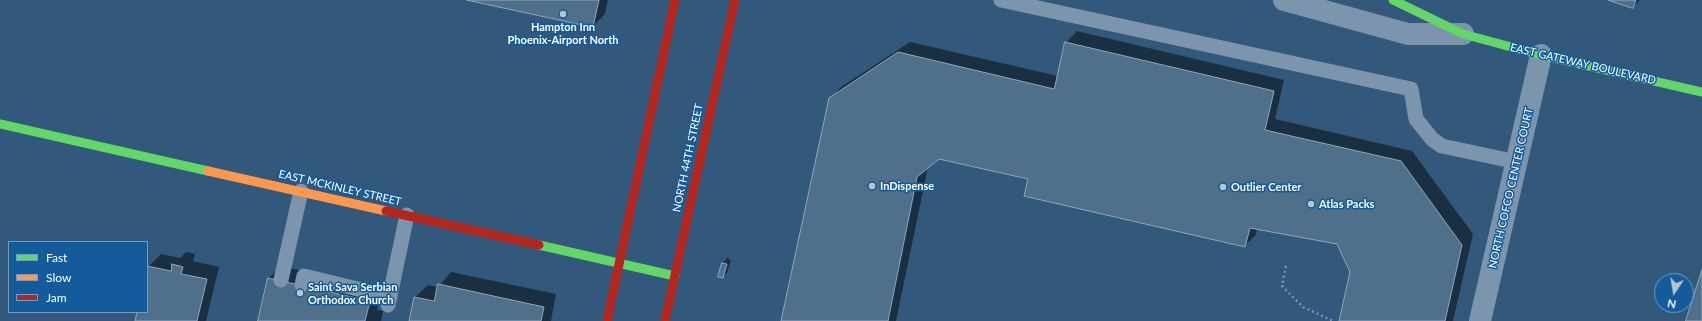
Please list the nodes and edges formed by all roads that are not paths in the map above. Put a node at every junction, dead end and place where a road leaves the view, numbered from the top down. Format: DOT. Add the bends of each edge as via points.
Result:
graph roads {
  1 [pos="675,0"];
  2 [pos="735,0"];
  3 [pos="1002,0"];
  4 [pos="1284,0"];
  5 [pos="1394,0"];
  6 [pos="1403,2"];
  7 [pos="1464,34"];
  8 [pos="1541,55"];
  9 [pos="1702,92"];
  10 [pos="0,124"];
  11 [pos="1517,162"];
  12 [pos="300,192"];
  13 [pos="407,216"];
  14 [pos="619,263"];
  15 [pos="675,276"];
  16 [pos="281,280"];
  17 [pos="302,285"];
  18 [pos="607,321"];
  19 [pos="665,321"];
  20 [pos="1480,321"];
  1 -- 14 [label="street"];
  2 -- 15 [label="street, NORTH 44TH STREET"];
  3 -- 11 [label="lane" via="1411,89 1416,119 1432,140 1442,146"];
  4 -- 7 [label="street, EAST GATEWAY BOULEVARD" via="1408,34"];
  5 -- 6 [label="street, EAST GATEWAY BOULEVARD"];
  6 -- 7 [label="street, EAST GATEWAY BOULEVARD"];
  7 -- 8 [label="street, EAST GATEWAY BOULEVARD"];
  8 -- 9 [label="street, EAST GATEWAY BOULEVARD"];
  8 -- 11 [label="street, NORTH COFCO CENTER COURT"];
  10 -- 12 [label="street, EAST MCKINLEY STREET"];
  11 -- 20 [label="street, NORTH COFCO CENTER COURT"];
  12 -- 13 [label="street, EAST MCKINLEY STREET"];
  12 -- 16 [label="lane"];
  13 -- 14 [label="street, EAST MCKINLEY STREET"];
  13 -- 17 [label="lane" via="389,301 304,276"];
  14 -- 15 [label="street, EAST MCKINLEY STREET"];
  14 -- 18 [label="street"];
  15 -- 19 [label="street, NORTH 44TH STREET"];
}
